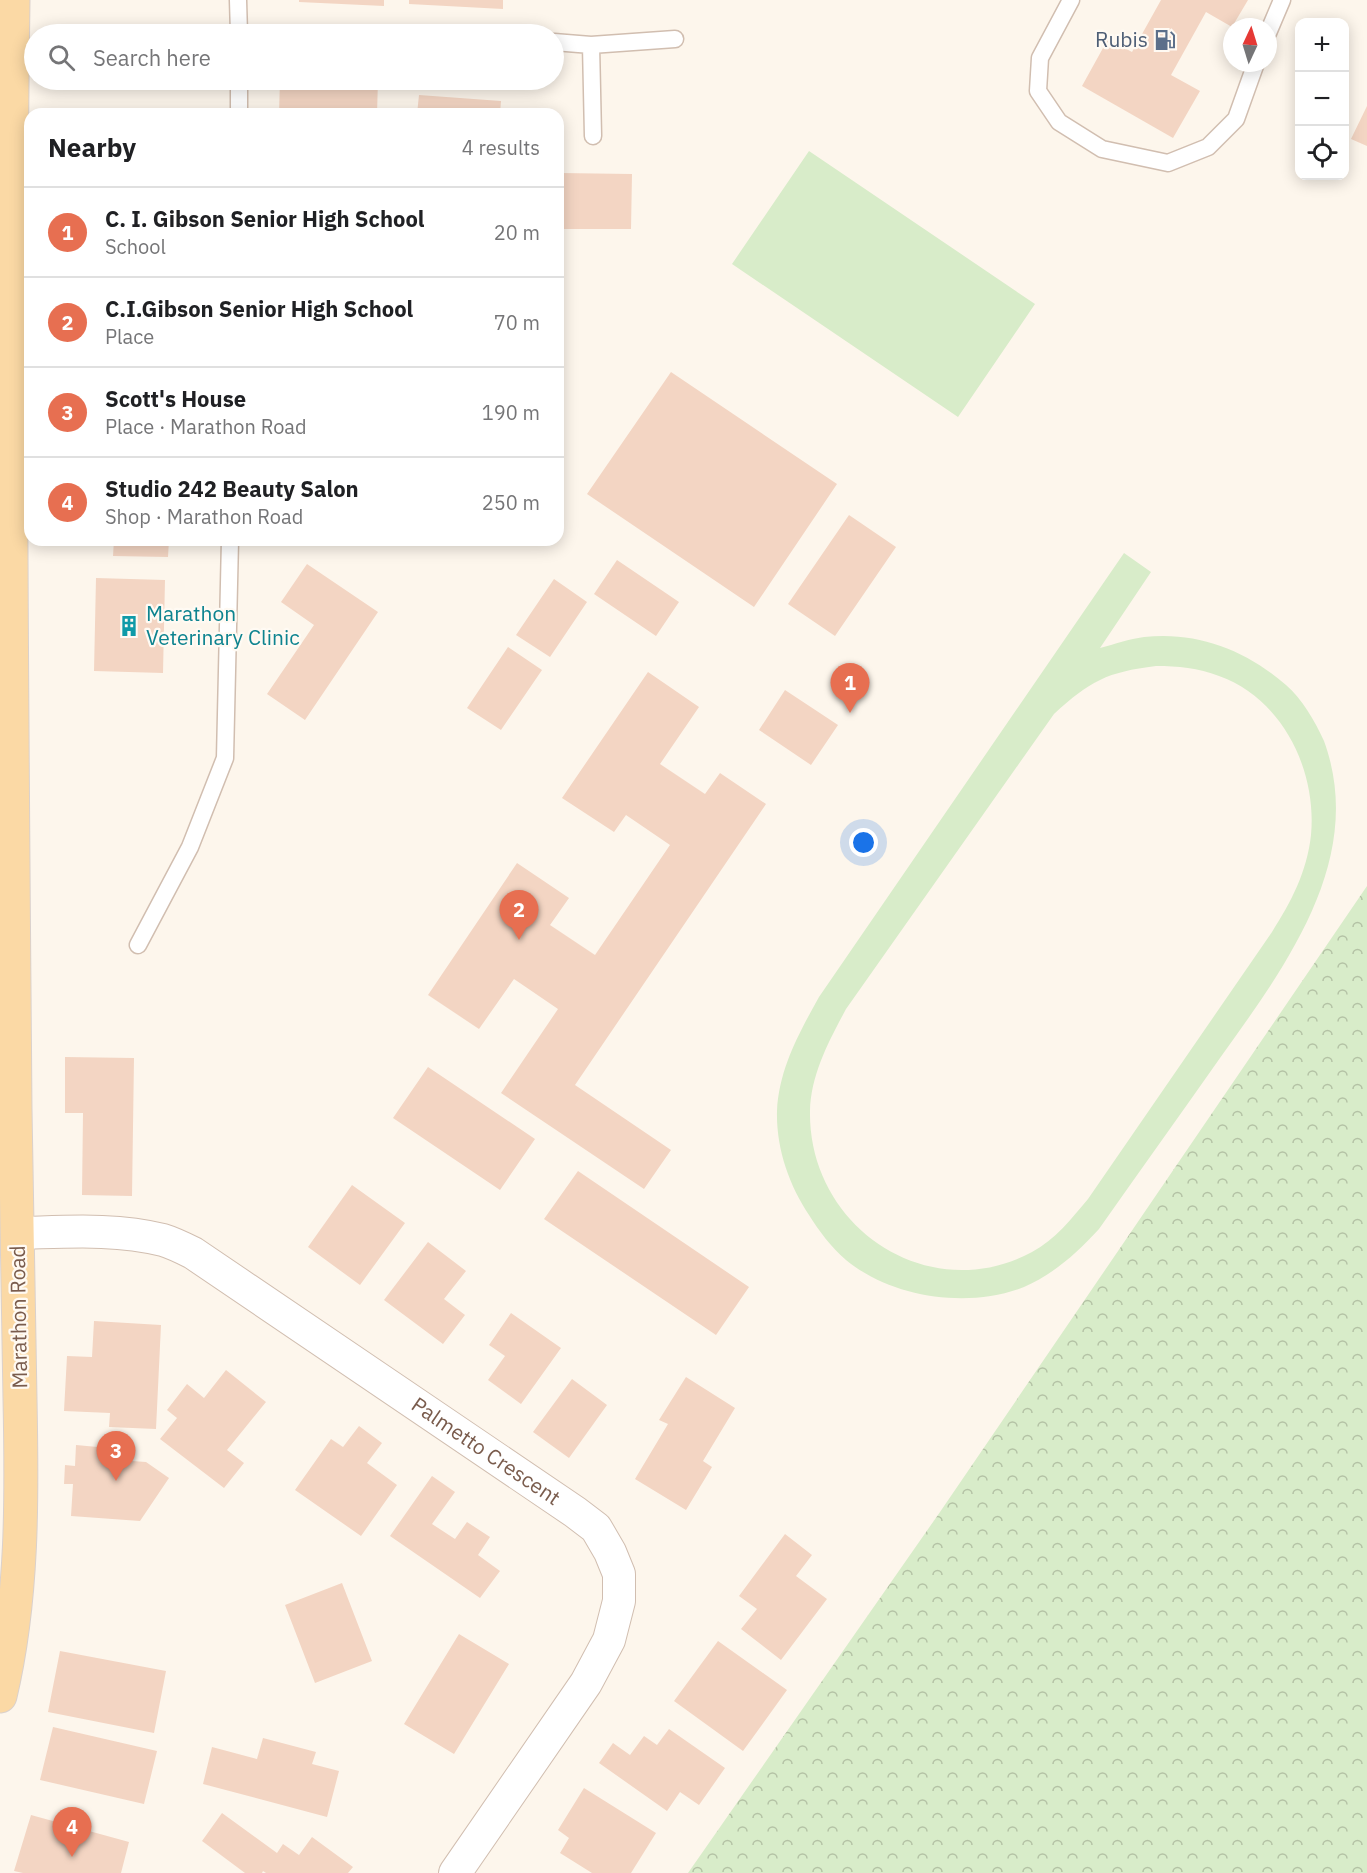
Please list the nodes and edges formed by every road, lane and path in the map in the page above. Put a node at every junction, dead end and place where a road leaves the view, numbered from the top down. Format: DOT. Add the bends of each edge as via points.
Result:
graph roads {
  1 [pos="13,0"];
  2 [pos="238,0"];
  3 [pos="1071,0"];
  4 [pos="1282,0"];
  5 [pos="1274,18"];
  6 [pos="239,24"];
  7 [pos="675,39"];
  8 [pos="564,43"];
  9 [pos="591,45"];
  10 [pos="1253,72"];
  11 [pos="239,90"];
  12 [pos="239,108"];
  13 [pos="593,136"];
  14 [pos="21,172"];
  15 [pos="230,546"];
  16 [pos="7,941"];
  17 [pos="138,945"];
  18 [pos="18,1233"];
  19 [pos="0,1696"];
  20 [pos="455,1873"];
  1 -- 14 [label="main road, Marathon Road"];
  2 -- 6 [label="lane"];
  3 -- 10 [label="lane" via="1040,58 1038,91 1059,122 1102,149 1168,163 1208,147 1236,119"];
  4 -- 5 [label="lane"];
  7 -- 9 [label="lane"];
  8 -- 9 [label="lane"];
  9 -- 13 [label="lane"];
  11 -- 12 [label="lane"];
  14 -- 16 [label="main road, Marathon Road" via="11,480"];
  15 -- 17 [label="lane" via="225,758 190,847"];
  16 -- 18 [label="main road, Marathon Road"];
  18 -- 19 [label="main road, Marathon Road" via="19,1536 12,1638"];
  18 -- 20 [label="street, Palmetto Crescent" via="107,1231 165,1241 193,1253 596,1528 619,1574 619,1600 609,1640 586,1683"];
}
